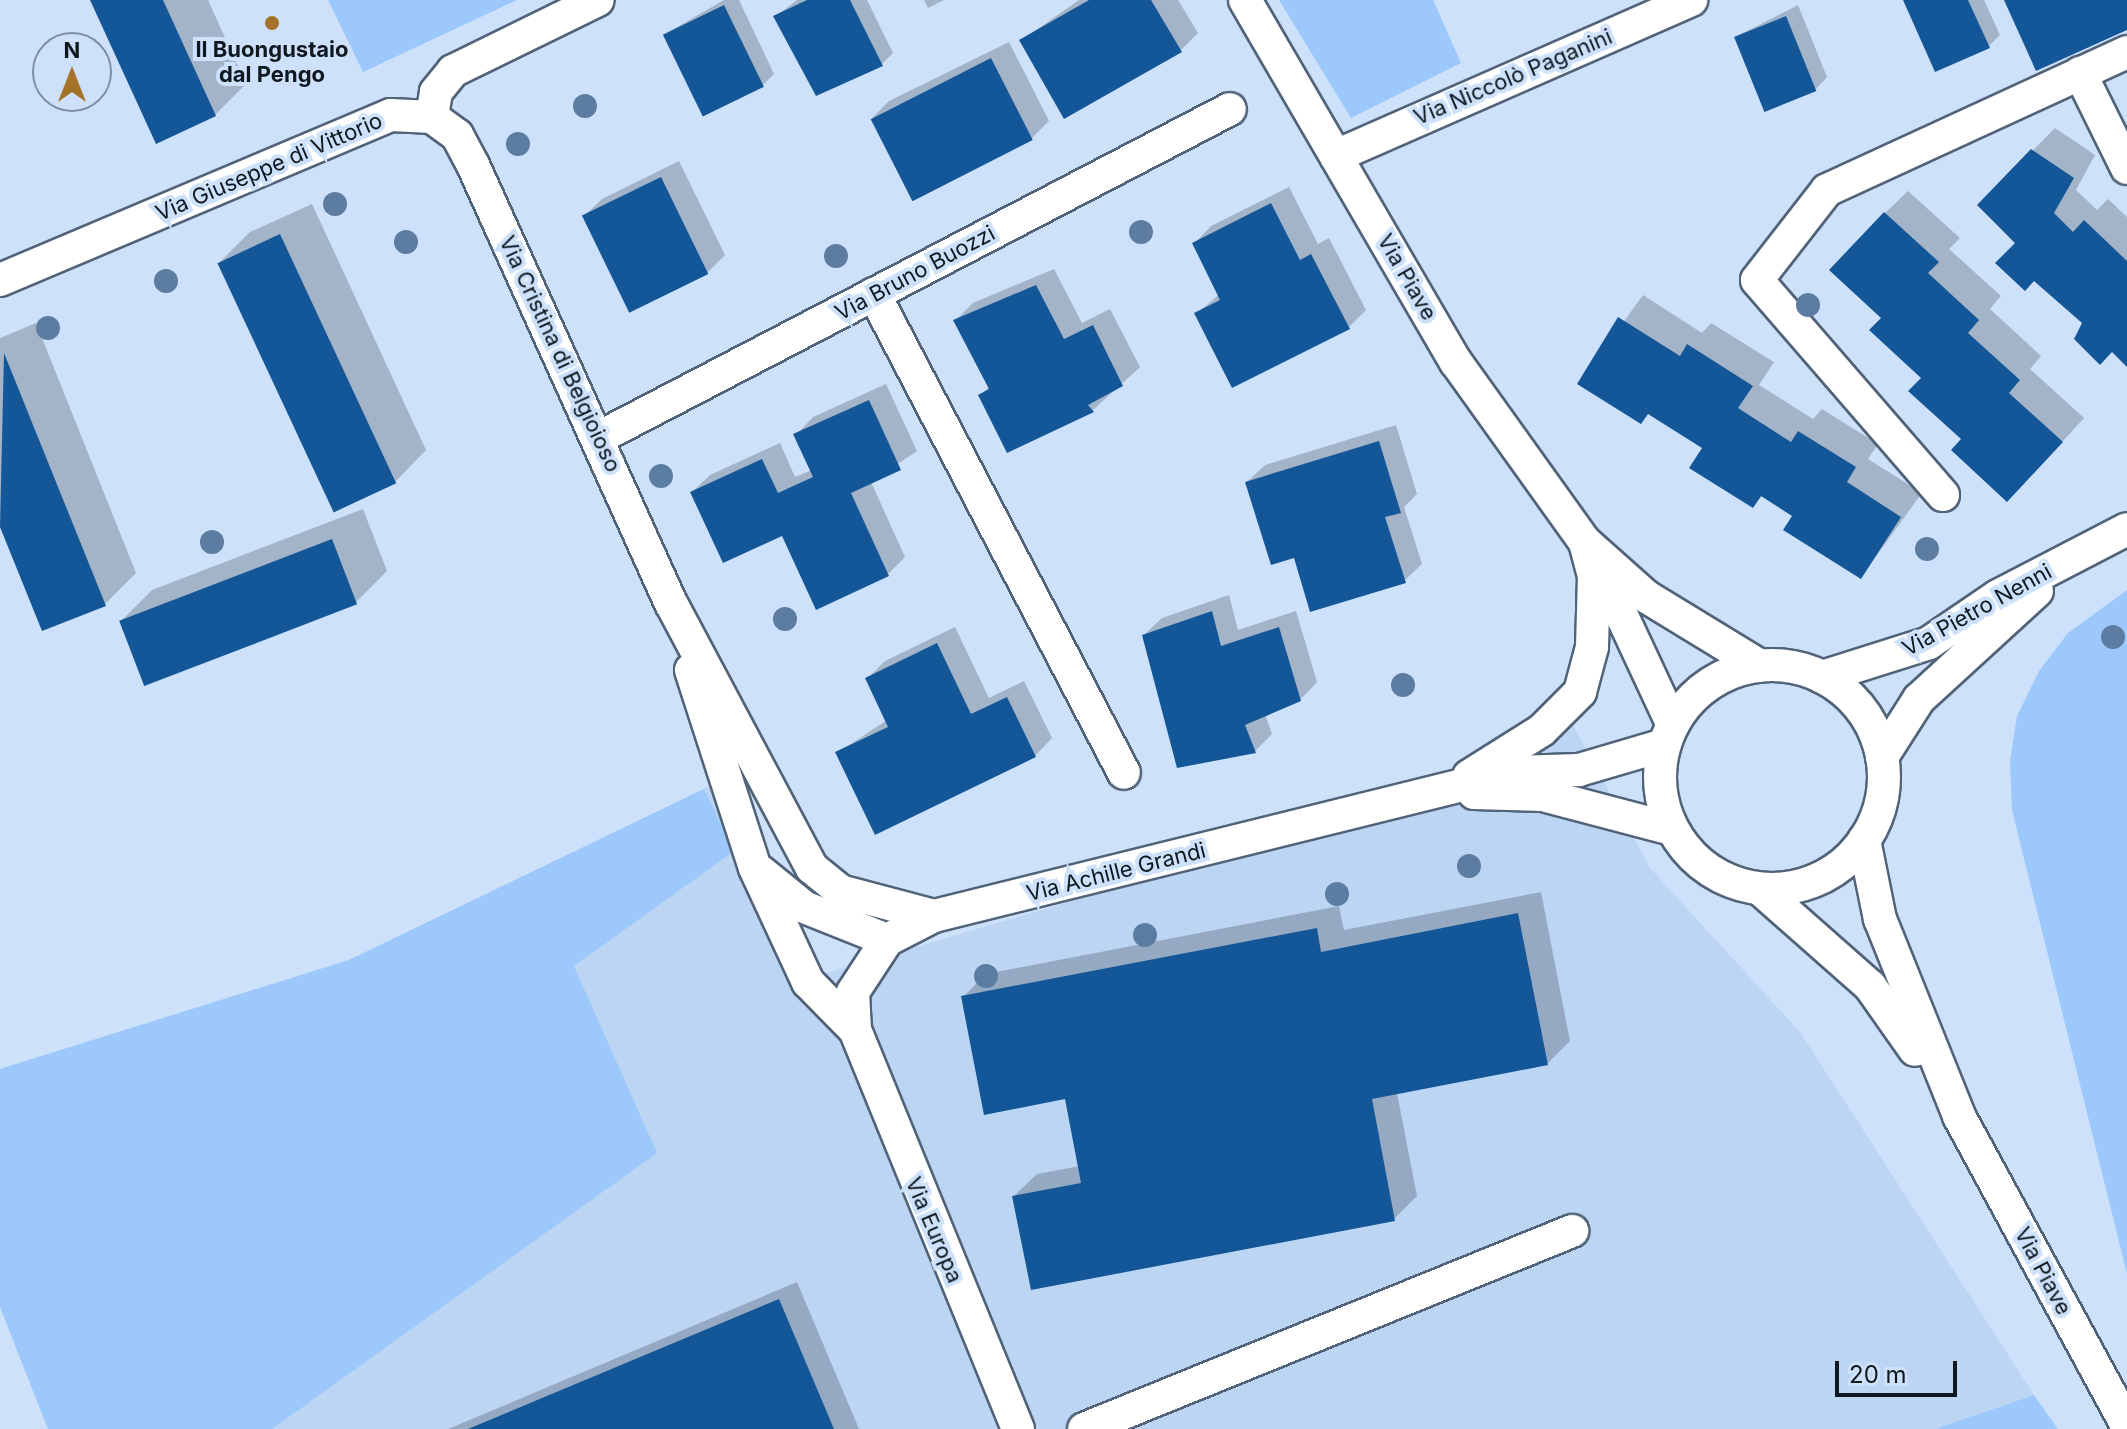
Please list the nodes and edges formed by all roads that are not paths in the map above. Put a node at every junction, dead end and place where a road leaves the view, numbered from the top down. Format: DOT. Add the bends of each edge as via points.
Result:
graph roads {
  1 [pos="598,0"];
  2 [pos="1245,0"];
  3 [pos="1691,0"];
  4 [pos="2127,52"];
  5 [pos="2080,73"];
  6 [pos="1230,109"];
  7 [pos="432,117"];
  8 [pos="1336,156"];
  9 [pos="2127,168"];
  10 [pos="0,280"];
  11 [pos="874,294"];
  12 [pos="600,437"];
  13 [pos="1943,495"];
  14 [pos="2127,529"];
  15 [pos="1585,542"];
  16 [pos="1594,576"];
  17 [pos="671,603"];
  18 [pos="1760,666"];
  19 [pos="1822,677"];
  20 [pos="1668,735"];
  21 [pos="1882,757"];
  22 [pos="1124,773"];
  23 [pos="1447,793"];
  24 [pos="1672,829"];
  25 [pos="1864,840"];
  26 [pos="755,868"];
  27 [pos="1760,889"];
  28 [pos="934,916"];
  29 [pos="887,940"];
  30 [pos="855,1030"];
  31 [pos="1959,1116"];
  32 [pos="1572,1231"];
  33 [pos="2127,1425"];
  34 [pos="1018,1429"];
  35 [pos="1084,1429"];
  1 -- 7 [label="street" via="453,71 436,92"];
  2 -- 8 [label="street, Via Piave"];
  3 -- 8 [label="street, Via Niccolò Paganini"];
  4 -- 5 [label="street"];
  5 -- 9 [label="street"];
  5 -- 13 [label="street" via="1827,190 1757,280"];
  6 -- 11 [label="street, Via Bruno Buozzi"];
  7 -- 10 [label="street, Via Giuseppe di Vittorio" via="391,115"];
  7 -- 12 [label="street, Via Cristina di Belgioioso" via="457,135 473,165"];
  8 -- 15 [label="street, Via Piave" via="1456,362"];
  11 -- 12 [label="street, Via Bruno Buozzi"];
  11 -- 22 [label="street"];
  12 -- 17 [label="street, Via Cristina di Belgioioso"];
  14 -- 19 [label="street, Via Pietro Nenni" via="1998,596 1929,643"];
  14 -- 21 [label="street, Via Pietro Nenni" via="2029,596 1967,651 1919,699"];
  15 -- 16 [label="street, Via Piave"];
  15 -- 18 [label="street, Via Piave" via="1647,597"];
  16 -- 20 [label="street" via="1623,618"];
  16 -- 23 [label="street, Via Achille Grandi" via="1592,647 1580,692 1542,730"];
  17 -- 26 [label="street, Via Cristina di Belgioioso"];
  17 -- 28 [label="street, Via Cristina di Belgioioso" via="812,868 840,891"];
  18 -- 19 [label="street, Via Piave"];
  18 -- 20 [label="street, Via Piave" via="1714,682"];
  19 -- 21 [label="street, Via Piave" via="1866,718"];
  20 -- 23 [label="street, Via Achille Grandi" via="1615,763 1515,772"];
  20 -- 24 [label="street, Via Piave" via="1660,786"];
  21 -- 25 [label="street, Via Piave" via="1881,801"];
  23 -- 24 [label="street, Via Achille Grandi" via="1543,795"];
  23 -- 28 [label="street, Via Achille Grandi"];
  24 -- 27 [label="street, Via Piave" via="1713,873"];
  25 -- 27 [label="street, Via Piave" via="1822,877"];
  25 -- 31 [label="street, Via Piave" via="1880,919"];
  26 -- 29 [label="street" via="804,907"];
  26 -- 30 [label="street, Via Cristina di Belgioioso" via="808,982"];
  27 -- 31 [label="street, Via Piave" via="1870,986"];
  28 -- 29 [label="street, Via Achille Grandi"];
  29 -- 30 [label="street, Via Achille Grandi" via="853,992"];
  30 -- 34 [label="street, Via Europa"];
  31 -- 33 [label="street, Via Piave"];
  32 -- 35 [label="street"];
}
